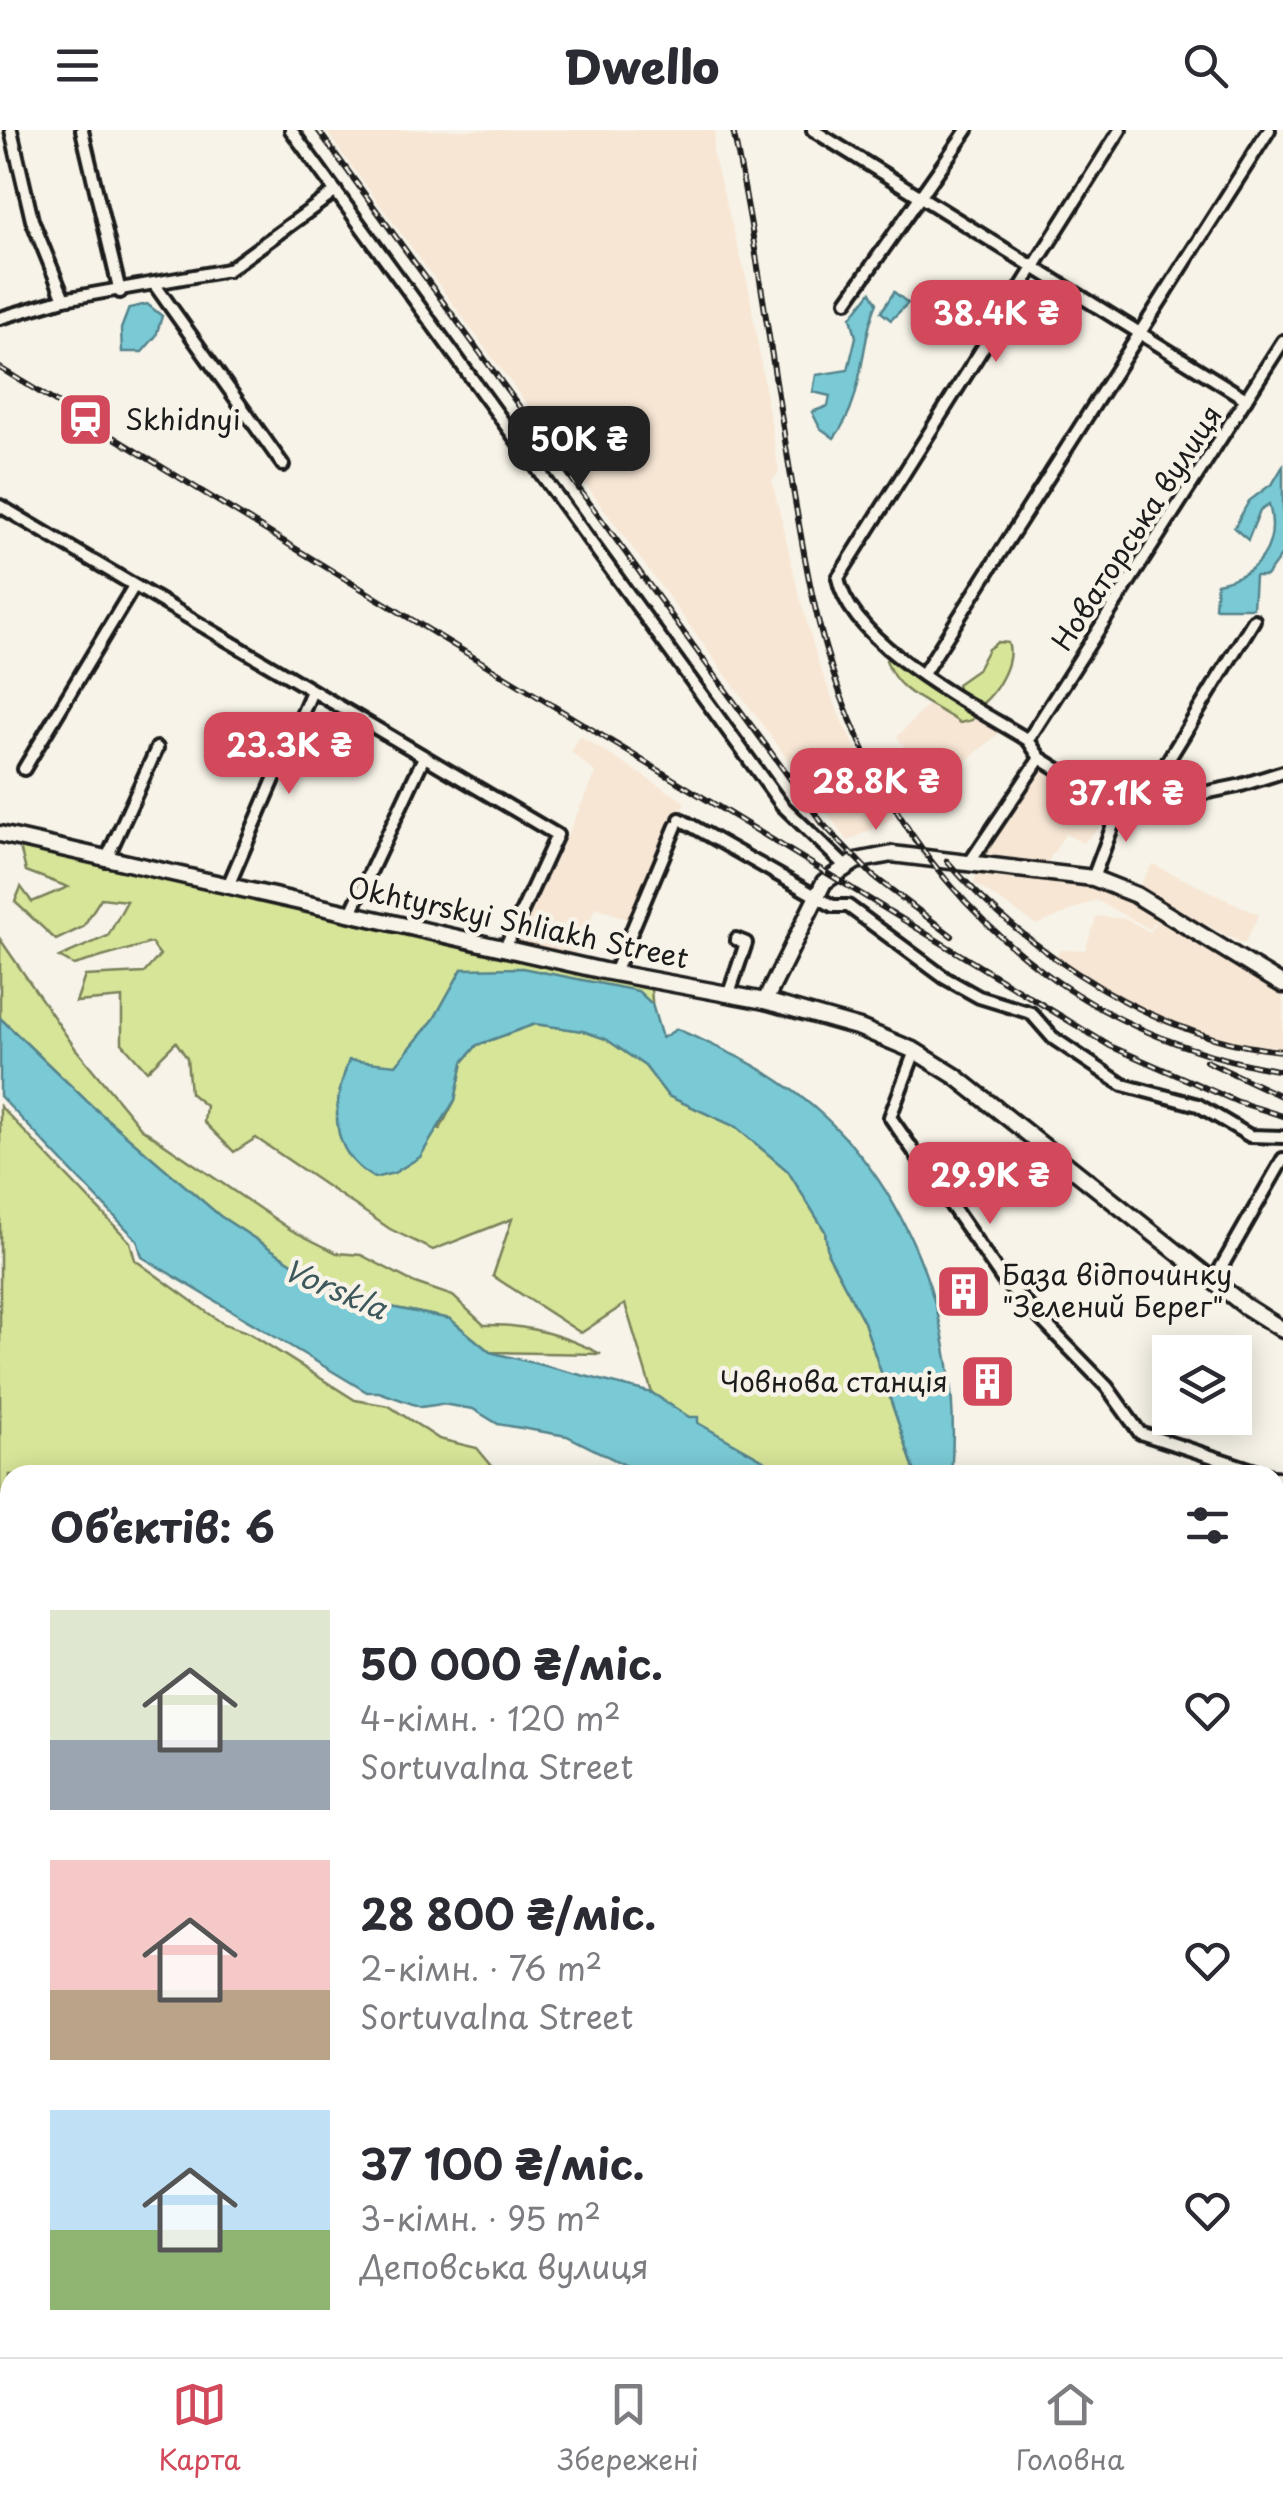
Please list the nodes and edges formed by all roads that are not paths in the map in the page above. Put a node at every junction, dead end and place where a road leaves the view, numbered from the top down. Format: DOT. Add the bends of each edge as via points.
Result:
graph roads {
  1 [pos="11,130"];
  2 [pos="82,130"];
  3 [pos="291,130"];
  4 [pos="814,130"];
  5 [pos="967,130"];
  6 [pos="1120,130"];
  7 [pos="1268,130"];
  8 [pos="336,191"];
  9 [pos="920,196"];
  10 [pos="1034,267"];
  11 [pos="155,285"];
  12 [pos="120,292"];
  13 [pos="64,299"];
  14 [pos="847,300"];
  15 [pos="0,318"];
  16 [pos="1141,334"];
  17 [pos="1283,340"];
  18 [pos="1246,400"];
  19 [pos="284,464"];
  20 [pos="0,506"];
  21 [pos="134,586"];
  22 [pos="1254,620"];
  23 [pos="923,674"];
  24 [pos="312,691"];
  25 [pos="1028,740"];
  26 [pos="157,748"];
  27 [pos="424,756"];
  28 [pos="1040,758"];
  29 [pos="24,769"];
  30 [pos="1283,772"];
  31 [pos="1115,805"];
  32 [pos="1140,806"];
  33 [pos="0,834"];
  34 [pos="106,860"];
  35 [pos="970,862"];
  36 [pos="845,866"];
  37 [pos="1092,878"];
  38 [pos="228,886"];
  39 [pos="815,895"];
  40 [pos="352,913"];
  41 [pos="736,939"];
  42 [pos="505,948"];
  43 [pos="614,973"];
  44 [pos="1283,985"];
  45 [pos="729,993"];
  46 [pos="766,1001"];
  47 [pos="915,1051"];
  48 [pos="1283,1138"];
  49 [pos="1283,1159"];
  50 [pos="1214,1280"];
  51 [pos="1283,1330"];
  52 [pos="1238,1465"];
  1 -- 13 [label="street" via="32,220"];
  2 -- 12 [label="street"];
  3 -- 8 [label="street"];
  4 -- 9 [label="street"];
  5 -- 9 [label="street"];
  6 -- 10 [label="street"];
  7 -- 16 [label="street"];
  8 -- 11 [label="street" via="228,270"];
  8 -- 36 [label="street" via="782,805"];
  9 -- 10 [label="street"];
  9 -- 14 [label="street"];
  10 -- 16 [label="street"];
  10 -- 23 [label="street" via="838,578 841,592 886,649"];
  11 -- 12 [label="street"];
  11 -- 19 [label="street"];
  12 -- 13 [label="street"];
  13 -- 15 [label="street"];
  16 -- 18 [label="street"];
  16 -- 23 [label="street"];
  17 -- 18 [label="street, Новаторська вулиця"];
  18 -- 25 [label="street, Новаторська вулиця"];
  20 -- 21 [label="street"];
  21 -- 24 [label="street"];
  21 -- 29 [label="street"];
  22 -- 32 [label="street"];
  23 -- 25 [label="street"];
  24 -- 27 [label="street"];
  24 -- 38 [label="street"];
  25 -- 28 [label="street"];
  26 -- 34 [label="street"];
  27 -- 40 [label="street"];
  27 -- 42 [label="street" via="558,835"];
  28 -- 31 [label="street"];
  28 -- 35 [label="street"];
  30 -- 32 [label="street"];
  31 -- 32 [label="street"];
  31 -- 37 [label="street"];
  33 -- 34 [label="main road, Okhtyrskyi Shliakh Street"];
  34 -- 38 [label="main road, Okhtyrskyi Shliakh Street"];
  35 -- 36 [label="main road" via="892,854"];
  35 -- 37 [label="main road"];
  36 -- 39 [label="main road"];
  37 -- 44 [label="main road" via="1136,895"];
  38 -- 40 [label="main road, Okhtyrskyi Shliakh Street"];
  39 -- 43 [label="street" via="678,822"];
  39 -- 46 [label="main road"];
  39 -- 48 [label="street" via="848,906 962,987 1030,1012 1053,1038 1124,1085 1198,1105 1250,1136"];
  40 -- 42 [label="main road, Okhtyrskyi Shliakh Street"];
  41 -- 45 [label="street" via="746,943"];
  42 -- 43 [label="main road, Okhtyrskyi Shliakh Street"];
  43 -- 45 [label="main road, Okhtyrskyi Shliakh Street"];
  45 -- 46 [label="main road, Okhtyrskyi Shliakh Street"];
  46 -- 47 [label="main road, Okhtyrskyi Shliakh Street"];
  47 -- 50 [label="main road, Okhtyrskyi Shliakh Street"];
  47 -- 52 [label="street" via="890,1118 1003,1280 1108,1386 1140,1433"];
  49 -- 50 [label="street"];
  50 -- 51 [label="main road, Okhtyrskyi Shliakh Street"];
}
